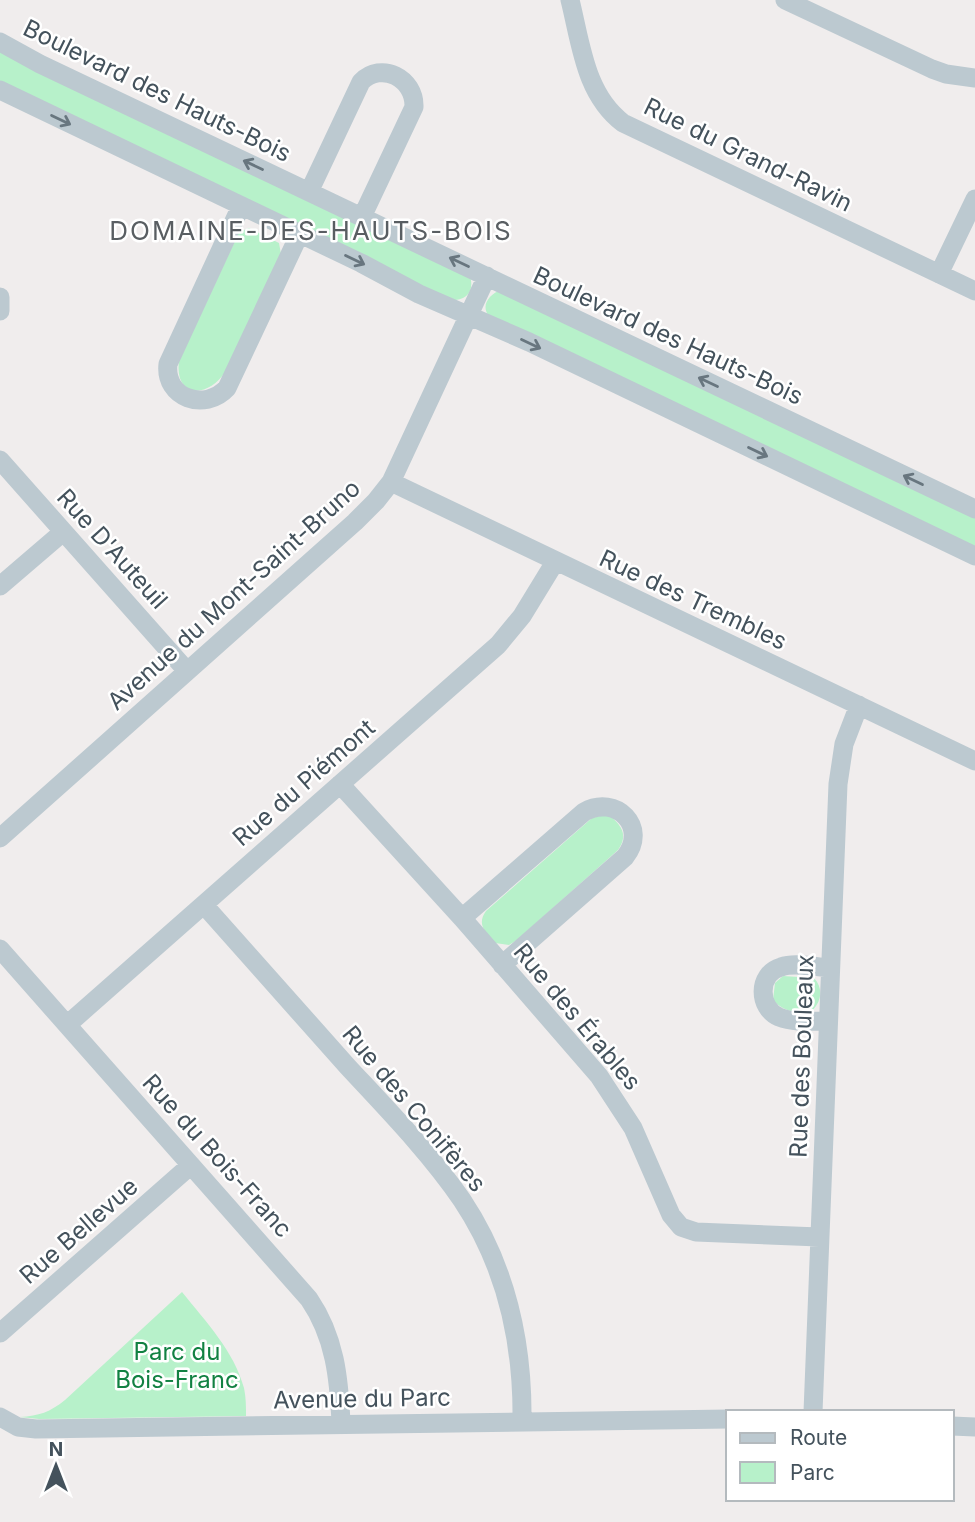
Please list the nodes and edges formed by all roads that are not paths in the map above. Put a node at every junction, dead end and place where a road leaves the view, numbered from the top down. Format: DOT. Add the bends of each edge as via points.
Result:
graph roads {
  1 [pos="570,0"];
  2 [pos="785,0"];
  3 [pos="0,42"];
  4 [pos="975,78"];
  5 [pos="0,90"];
  6 [pos="309,192"];
  7 [pos="975,199"];
  8 [pos="241,206"];
  9 [pos="362,217"];
  10 [pos="300,233"];
  11 [pos="939,274"];
  12 [pos="487,276"];
  13 [pos="975,291"];
  14 [pos="0,297"];
  15 [pos="0,311"];
  16 [pos="468,317"];
  17 [pos="0,460"];
  18 [pos="391,482"];
  19 [pos="975,509"];
  20 [pos="63,532"];
  21 [pos="975,556"];
  22 [pos="555,562"];
  23 [pos="0,586"];
  24 [pos="187,671"];
  25 [pos="859,705"];
  26 [pos="975,761"];
  27 [pos="340,784"];
  28 [pos="0,838"];
  29 [pos="204,905"];
  30 [pos="462,918"];
  31 [pos="0,948"];
  32 [pos="502,964"];
  33 [pos="830,968"];
  34 [pos="828,1021"];
  35 [pos="66,1025"];
  36 [pos="191,1165"];
  37 [pos="819,1237"];
  38 [pos="0,1333"];
  39 [pos="813,1410"];
  40 [pos="0,1417"];
  41 [pos="726,1419"];
  42 [pos="522,1421"];
  43 [pos="341,1423"];
  44 [pos="954,1426"];
  45 [pos="975,1426"];
  1 -- 11 [label="street, Rue du Grand-Ravin" via="593,86 603,104 623,123"];
  2 -- 4 [label="street" via="926,66"];
  6 -- 3 [label="street, Boulevard des Hauts-Bois, one-way"];
  5 -- 8 [label="street, one-way"];
  6 -- 9 [label="street, Boulevard des Hauts-Bois"];
  6 -- 9 [label="street" via="361,82 375,73 396,76 410,90 414,107"];
  7 -- 11 [label="street"];
  8 -- 10 [label="street"];
  8 -- 10 [label="street" via="168,364 171,385 184,397 207,400 227,388"];
  12 -- 9 [label="street, Boulevard des Hauts-Bois, one-way"];
  10 -- 16 [label="street, one-way"];
  11 -- 13 [label="street, Rue du Grand-Ravin"];
  12 -- 16 [label="street, Avenue du Mont-Saint-Bruno"];
  19 -- 12 [label="street, Boulevard des Hauts-Bois, one-way"];
  14 -- 15 [label="street"];
  16 -- 18 [label="street, Avenue du Mont-Saint-Bruno"];
  16 -- 21 [label="street, one-way"];
  17 -- 20 [label="street, Rue D'Auteuil"];
  18 -- 22 [label="street, Rue des Trembles"];
  18 -- 24 [label="street, Avenue du Mont-Saint-Bruno" via="355,522"];
  20 -- 23 [label="street"];
  20 -- 24 [label="street, Rue D'Auteuil"];
  22 -- 25 [label="street, Rue des Trembles"];
  22 -- 27 [label="street, Rue du Piémont" via="510,632"];
  24 -- 28 [label="street, Avenue du Mont-Saint-Bruno"];
  25 -- 26 [label="street, Rue des Trembles"];
  25 -- 33 [label="street, Rue des Bouleaux" via="839,769"];
  27 -- 29 [label="street, Rue du Piémont"];
  27 -- 30 [label="street, Rue des Érables"];
  29 -- 35 [label="street, Rue du Piémont"];
  29 -- 42 [label="street, Rue des Conifères" via="396,1120 469,1212 494,1260 510,1306 520,1359"];
  30 -- 32 [label="street, Rue des Érables"];
  30 -- 32 [label="street" via="588,810 608,806 627,819 634,837 625,857"];
  31 -- 35 [label="street, Rue du Bois-Franc"];
  32 -- 37 [label="street, Rue des Érables" via="618,1103 678,1226 696,1232"];
  33 -- 34 [label="street, Rue des Bouleaux"];
  33 -- 34 [label="street" via="779,967 765,980 762,993 768,1010 781,1018"];
  34 -- 37 [label="street, Rue des Bouleaux"];
  35 -- 36 [label="street, Rue du Bois-Franc"];
  36 -- 38 [label="street, Rue Bellevue"];
  36 -- 43 [label="street, Rue du Bois-Franc" via="314,1307 333,1352"];
  37 -- 39 [label="street, Rue des Bouleaux"];
  40 -- 43 [label="street, Avenue du Parc" via="18,1427 36,1429"];
  41 -- 42 [label="street, Avenue du Parc"];
  42 -- 43 [label="street, Avenue du Parc"];
  44 -- 45 [label="street"];
}
